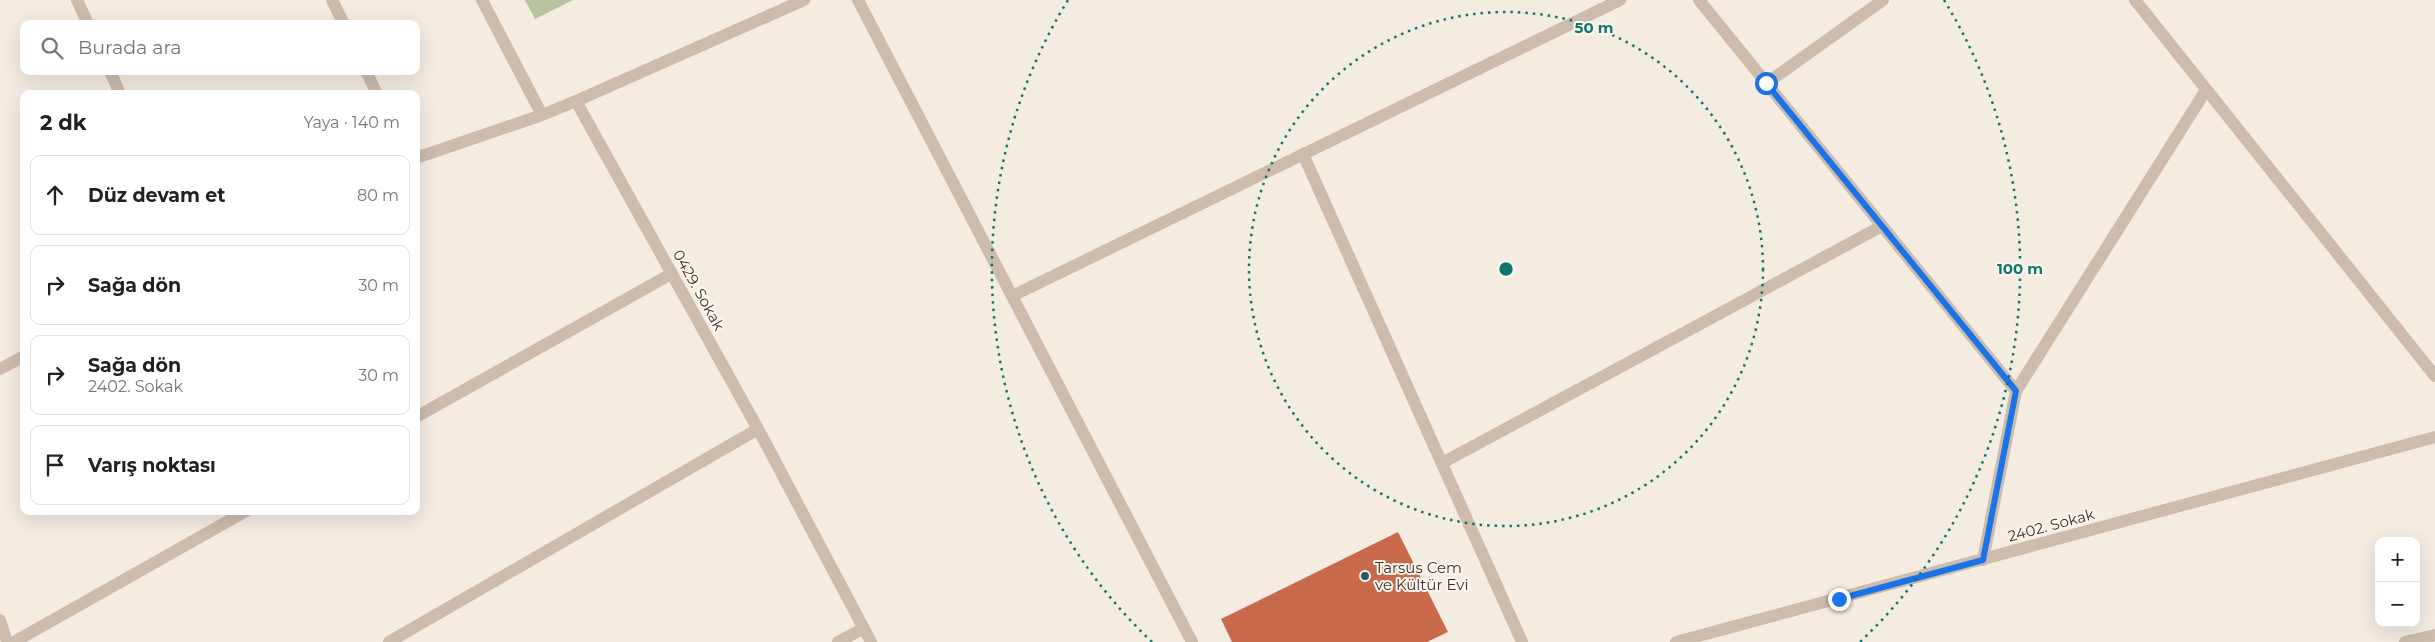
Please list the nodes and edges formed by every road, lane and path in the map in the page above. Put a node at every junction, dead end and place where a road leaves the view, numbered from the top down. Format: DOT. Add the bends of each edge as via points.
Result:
graph roads {
  1 [pos="77,0"];
  2 [pos="332,0"];
  3 [pos="482,0"];
  4 [pos="804,0"];
  5 [pos="858,0"];
  6 [pos="1620,0"];
  7 [pos="1699,0"];
  8 [pos="1883,0"];
  9 [pos="2135,0"];
  10 [pos="86,20"];
  11 [pos="342,20"];
  12 [pos="112,75"];
  13 [pos="368,75"];
  14 [pos="1766,83"];
  15 [pos="118,90"];
  16 [pos="375,90"];
  17 [pos="2206,90"];
  18 [pos="576,102"];
  19 [pos="542,116"];
  20 [pos="1303,154"];
  21 [pos="420,157"];
  22 [pos="1882,226"];
  23 [pos="671,274"];
  24 [pos="1012,296"];
  25 [pos="20,358"];
  26 [pos="0,369"];
  27 [pos="2435,376"];
  28 [pos="2016,391"];
  29 [pos="420,415"];
  30 [pos="758,430"];
  31 [pos="2435,437"];
  32 [pos="1442,463"];
  33 [pos="239,515"];
  34 [pos="1983,560"];
  35 [pos="0,620"];
  36 [pos="864,628"];
  37 [pos="2435,635"];
  38 [pos="7,642"];
  39 [pos="14,642"];
  40 [pos="388,642"];
  41 [pos="838,642"];
  42 [pos="871,642"];
  43 [pos="1192,642"];
  44 [pos="1522,642"];
  45 [pos="1676,642"];
  46 [pos="2405,642"];
  1 -- 10 [label="street"];
  2 -- 11 [label="street"];
  3 -- 19 [label="street"];
  4 -- 18 [label="street"];
  5 -- 24 [label="street"];
  6 -- 20 [label="street"];
  7 -- 14 [label="street"];
  8 -- 14 [label="street"];
  9 -- 17 [label="street"];
  12 -- 15 [label="street"];
  13 -- 16 [label="street"];
  14 -- 22 [label="street"];
  17 -- 27 [label="street"];
  17 -- 28 [label="street"];
  18 -- 19 [label="street"];
  18 -- 23 [label="street, 0429. Sokak"];
  19 -- 21 [label="street"];
  20 -- 24 [label="street"];
  20 -- 32 [label="street"];
  22 -- 28 [label="street"];
  22 -- 32 [label="street"];
  23 -- 29 [label="street"];
  23 -- 30 [label="street, 0429. Sokak"];
  24 -- 43 [label="street"];
  25 -- 26 [label="street"];
  28 -- 34 [label="street"];
  30 -- 36 [label="street, 0429. Sokak"];
  30 -- 40 [label="street"];
  31 -- 34 [label="street, 2402. Sokak"];
  32 -- 44 [label="street"];
  33 -- 39 [label="street"];
  34 -- 45 [label="street, 2402. Sokak"];
  35 -- 38 [label="street"];
  36 -- 41 [label="street"];
  36 -- 42 [label="street, 0429. Sokak"];
  37 -- 46 [label="street"];
}
